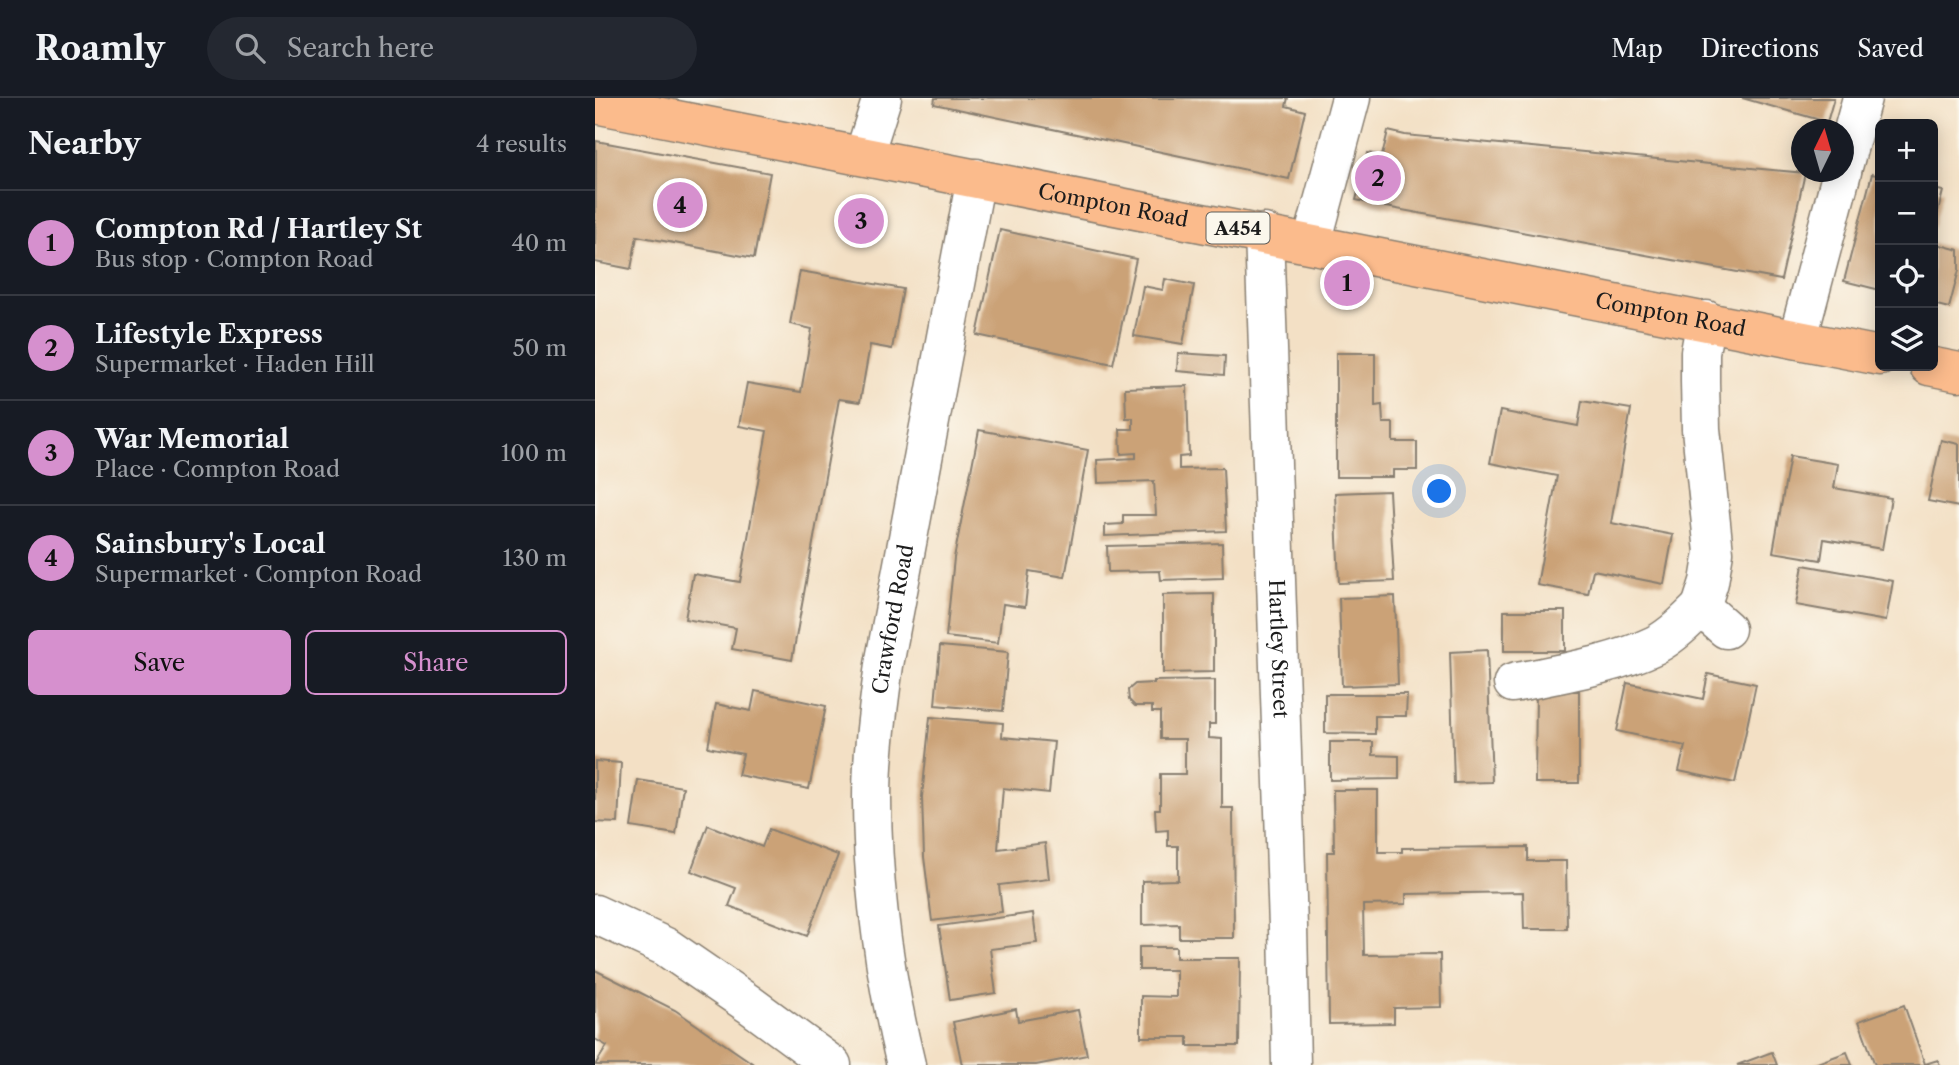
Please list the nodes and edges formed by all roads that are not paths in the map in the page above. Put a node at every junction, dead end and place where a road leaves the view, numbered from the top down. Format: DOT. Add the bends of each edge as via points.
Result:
graph roads {
  1 [pos="882,98"];
  2 [pos="1351,98"];
  3 [pos="1862,98"];
  4 [pos="595,104"];
  5 [pos="1854,128"];
  6 [pos="864,155"];
  7 [pos="976,178"];
  8 [pos="1840,182"];
  9 [pos="1264,233"];
  10 [pos="1312,243"];
  11 [pos="1706,320"];
  12 [pos="1798,338"];
  13 [pos="1875,355"];
  14 [pos="1938,368"];
  15 [pos="1959,372"];
  16 [pos="1513,683"];
  17 [pos="595,914"];
  18 [pos="832,1065"];
  19 [pos="907,1065"];
  20 [pos="1291,1065"];
  1 -- 6 [label="street"];
  2 -- 10 [label="street"];
  3 -- 5 [label="street"];
  4 -- 6 [label="highway, Compton Road / A454"];
  6 -- 7 [label="highway, Compton Road / A454"];
  7 -- 9 [label="highway, Compton Road / A454"];
  7 -- 19 [label="street, Crawford Road" via="877,716 873,859 883,947"];
  8 -- 12 [label="street"];
  9 -- 10 [label="highway, Compton Road / A454"];
  9 -- 20 [label="street, Hartley Street"];
  10 -- 11 [label="highway, Compton Road / A454"];
  11 -- 12 [label="highway, Compton Road / A454"];
  11 -- 16 [label="street" via="1700,352 1700,405 1714,552 1709,582 1714,618 1682,626 1656,644 1611,662"];
  12 -- 13 [label="highway, Compton Road / A454"];
  14 -- 15 [label="highway"];
  17 -- 18 [label="street" via="666,947"];
}
